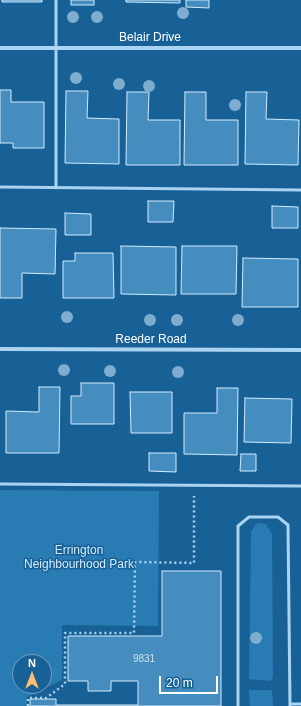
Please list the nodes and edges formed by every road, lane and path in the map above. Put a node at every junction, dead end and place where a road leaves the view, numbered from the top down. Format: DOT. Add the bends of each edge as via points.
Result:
graph roads {
  1 [pos="56,0"];
  2 [pos="0,48"];
  3 [pos="55,48"];
  4 [pos="301,48"];
  5 [pos="0,187"];
  6 [pos="56,188"];
  7 [pos="301,190"];
  8 [pos="0,349"];
  9 [pos="301,350"];
  10 [pos="0,484"];
  11 [pos="194,485"];
  12 [pos="301,486"];
  13 [pos="301,704"];
  14 [pos="290,705"];
  15 [pos="28,706"];
  16 [pos="238,706"];
  1 -- 3 [label="lane"];
  2 -- 3 [label="street, Belair Drive"];
  3 -- 4 [label="street, Belair Drive"];
  3 -- 6 [label="lane"];
  5 -- 6 [label="lane"];
  6 -- 7 [label="lane"];
  8 -- 9 [label="street, Reeder Road"];
  10 -- 11 [label="lane"];
  11 -- 12 [label="lane"];
  11 -- 15 [label="path" via="194,563 135,562 134,633 65,633 65,684 46,698 28,698"];
  13 -- 14 [label="lane"];
  14 -- 16 [label="lane" via="288,525 278,517 249,517 238,526"];
}
